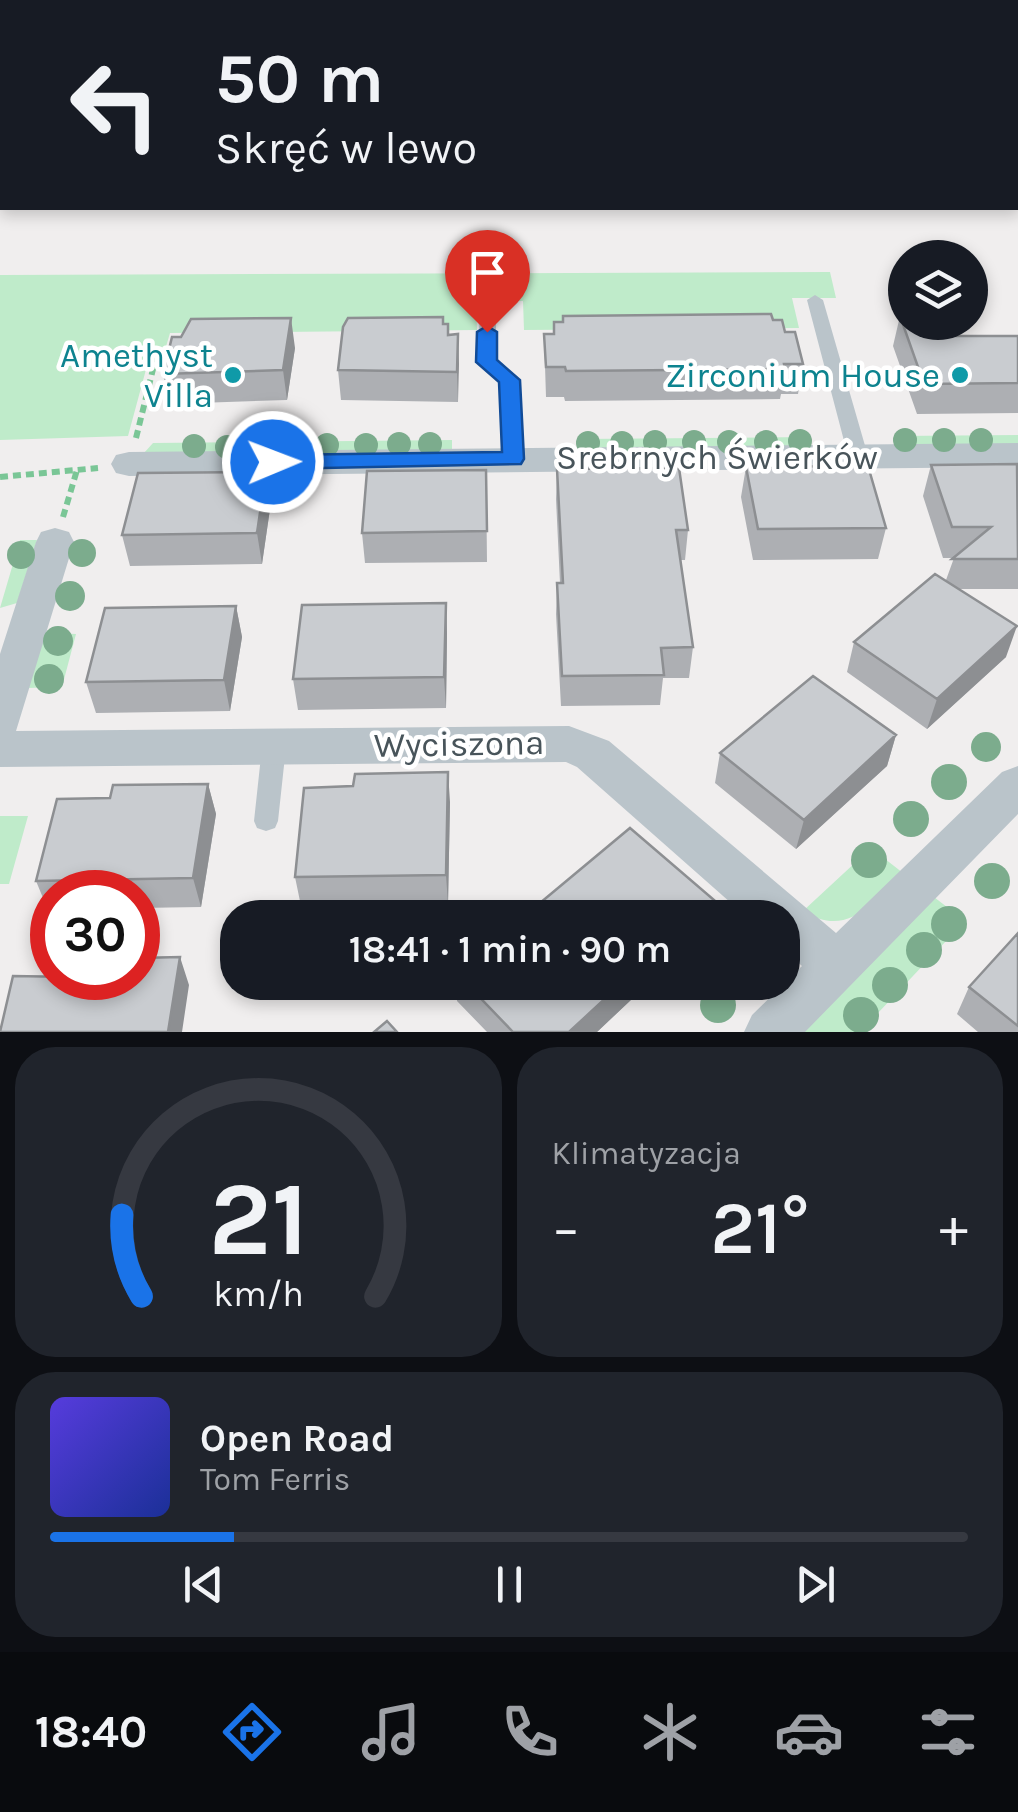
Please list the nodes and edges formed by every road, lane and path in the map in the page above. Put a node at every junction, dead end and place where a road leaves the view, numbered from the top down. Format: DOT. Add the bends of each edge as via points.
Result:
graph roads {
  1 [pos="815,300"];
  2 [pos="488,306"];
  3 [pos="157,353"];
  4 [pos="132,452"];
  5 [pos="1016,455"];
  6 [pos="858,456"];
  7 [pos="513,459"];
  8 [pos="77,470"];
  9 [pos="0,477"];
  10 [pos="55,542"];
  11 [pos="0,721"];
  12 [pos="274,747"];
  13 [pos="0,749"];
  14 [pos="1018,785"];
  15 [pos="266,821"];
  16 [pos="837,965"];
  17 [pos="770,1032"];
  1 -- 6 [label="lane"];
  2 -- 7 [label="lane" via="486,362 509,380"];
  3 -- 4 [label="path"];
  4 -- 7 [label="street, Srebrnych Świerków"];
  4 -- 8 [label="path"];
  5 -- 6 [label="street, Srebrnych Świerków"];
  6 -- 7 [label="street, Srebrnych Świerków"];
  8 -- 9 [label="path"];
  8 -- 10 [label="path"];
  10 -- 11 [label="street"];
  12 -- 13 [label="street, Wyciszona"];
  12 -- 15 [label="lane"];
  12 -- 16 [label="street, Wyciszona" via="569,744 593,754"];
  14 -- 16 [label="street"];
  16 -- 17 [label="street"];
}
